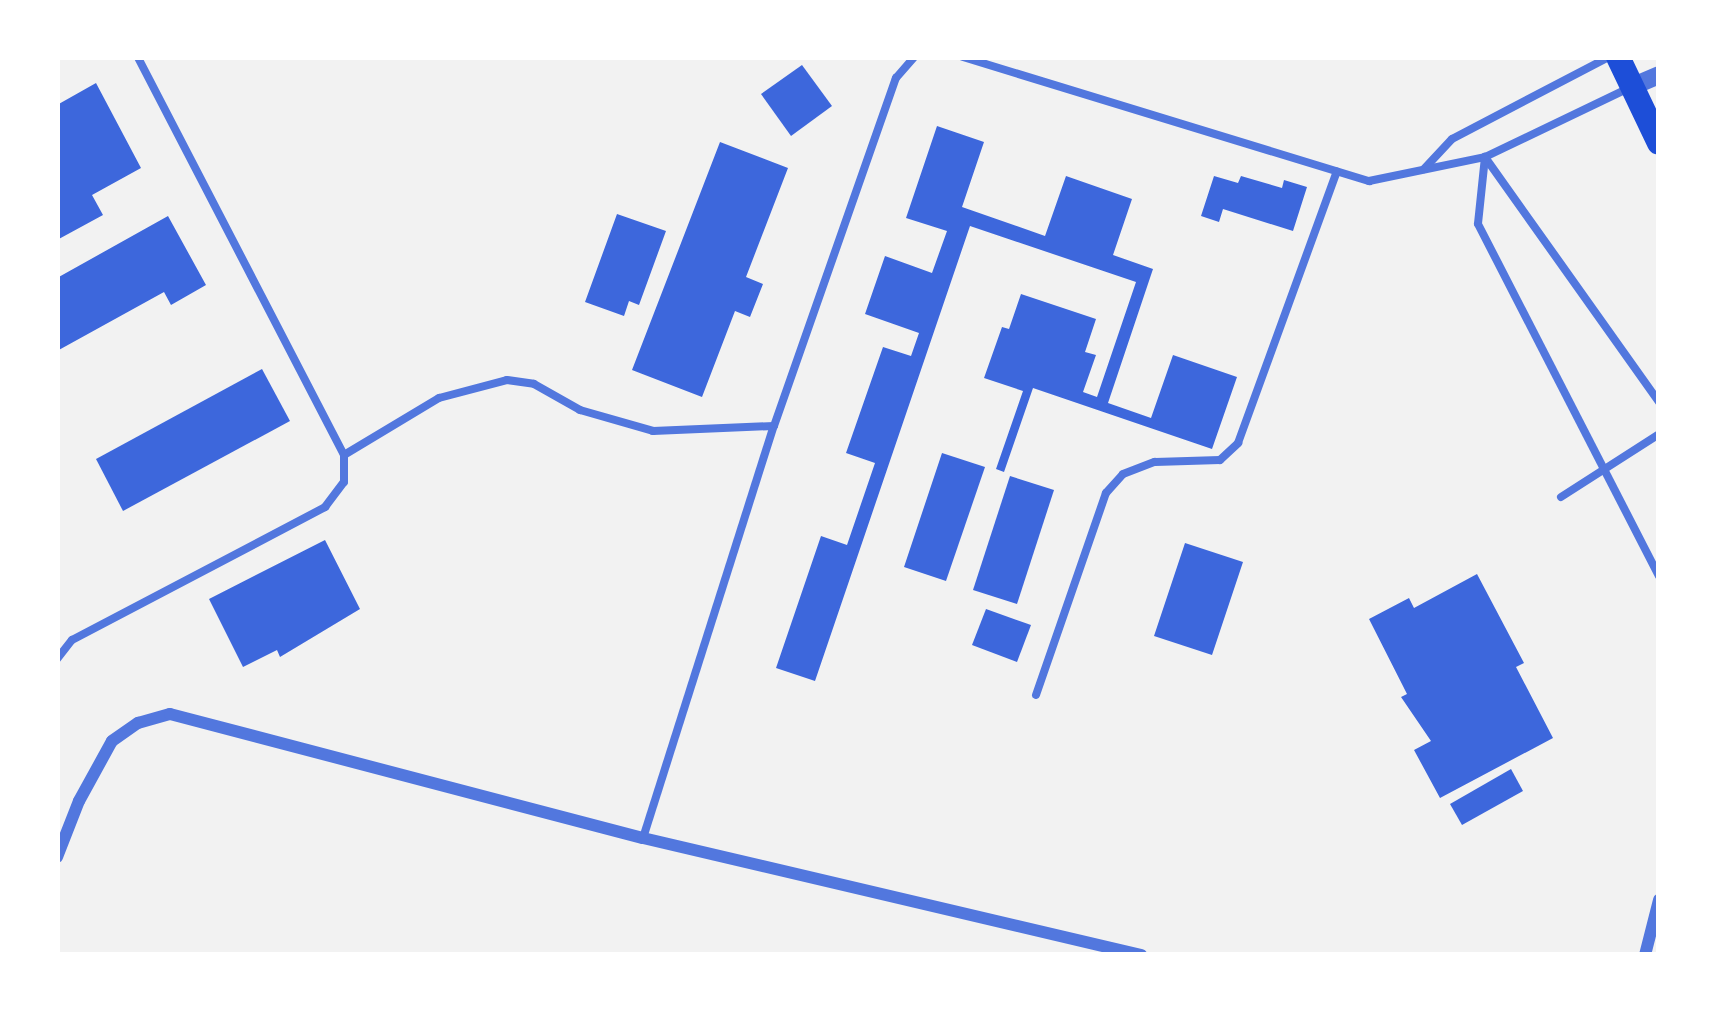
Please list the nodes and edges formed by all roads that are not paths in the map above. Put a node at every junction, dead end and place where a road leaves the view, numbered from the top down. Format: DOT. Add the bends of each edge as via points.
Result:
graph roads {
  1 [pos="138,57"];
  2 [pos="914,57"];
  3 [pos="963,57"];
  4 [pos="1614,57"];
  5 [pos="1659,75"];
  6 [pos="1631,87"];
  7 [pos="1659,143"];
  8 [pos="1485,157"];
  9 [pos="1423,170"];
  10 [pos="1337,171"];
  11 [pos="1659,401"];
  12 [pos="774,426"];
  13 [pos="1659,434"];
  14 [pos="344,454"];
  15 [pos="1602,470"];
  16 [pos="1561,496"];
  17 [pos="1659,576"];
  18 [pos="57,659"];
  19 [pos="1036,694"];
  20 [pos="644,838"];
  21 [pos="57,857"];
  22 [pos="1659,900"];
  23 [pos="1141,955"];
  24 [pos="1645,955"];
  1 -- 14 [label="lane"];
  2 -- 12 [label="lane" via="896,78"];
  3 -- 10 [label="lane"];
  4 -- 6 [label="main road"];
  4 -- 9 [label="lane" via="1452,139"];
  5 -- 6 [label="street"];
  6 -- 7 [label="main road"];
  6 -- 8 [label="lane"];
  8 -- 9 [label="lane"];
  8 -- 11 [label="lane"];
  8 -- 15 [label="lane" via="1478,224"];
  9 -- 10 [label="lane" via="1370,181"];
  10 -- 19 [label="lane" via="1238,443 1220,460 1155,462 1123,474 1106,493"];
  12 -- 14 [label="lane" via="652,431 506,380 439,398"];
  12 -- 20 [label="lane"];
  13 -- 15 [label="lane"];
  14 -- 18 [label="lane" via="344,482 325,507 72,640"];
  15 -- 16 [label="lane"];
  15 -- 17 [label="lane"];
  20 -- 21 [label="street" via="170,713 112,741"];
  20 -- 23 [label="street"];
  22 -- 24 [label="street"];
}
